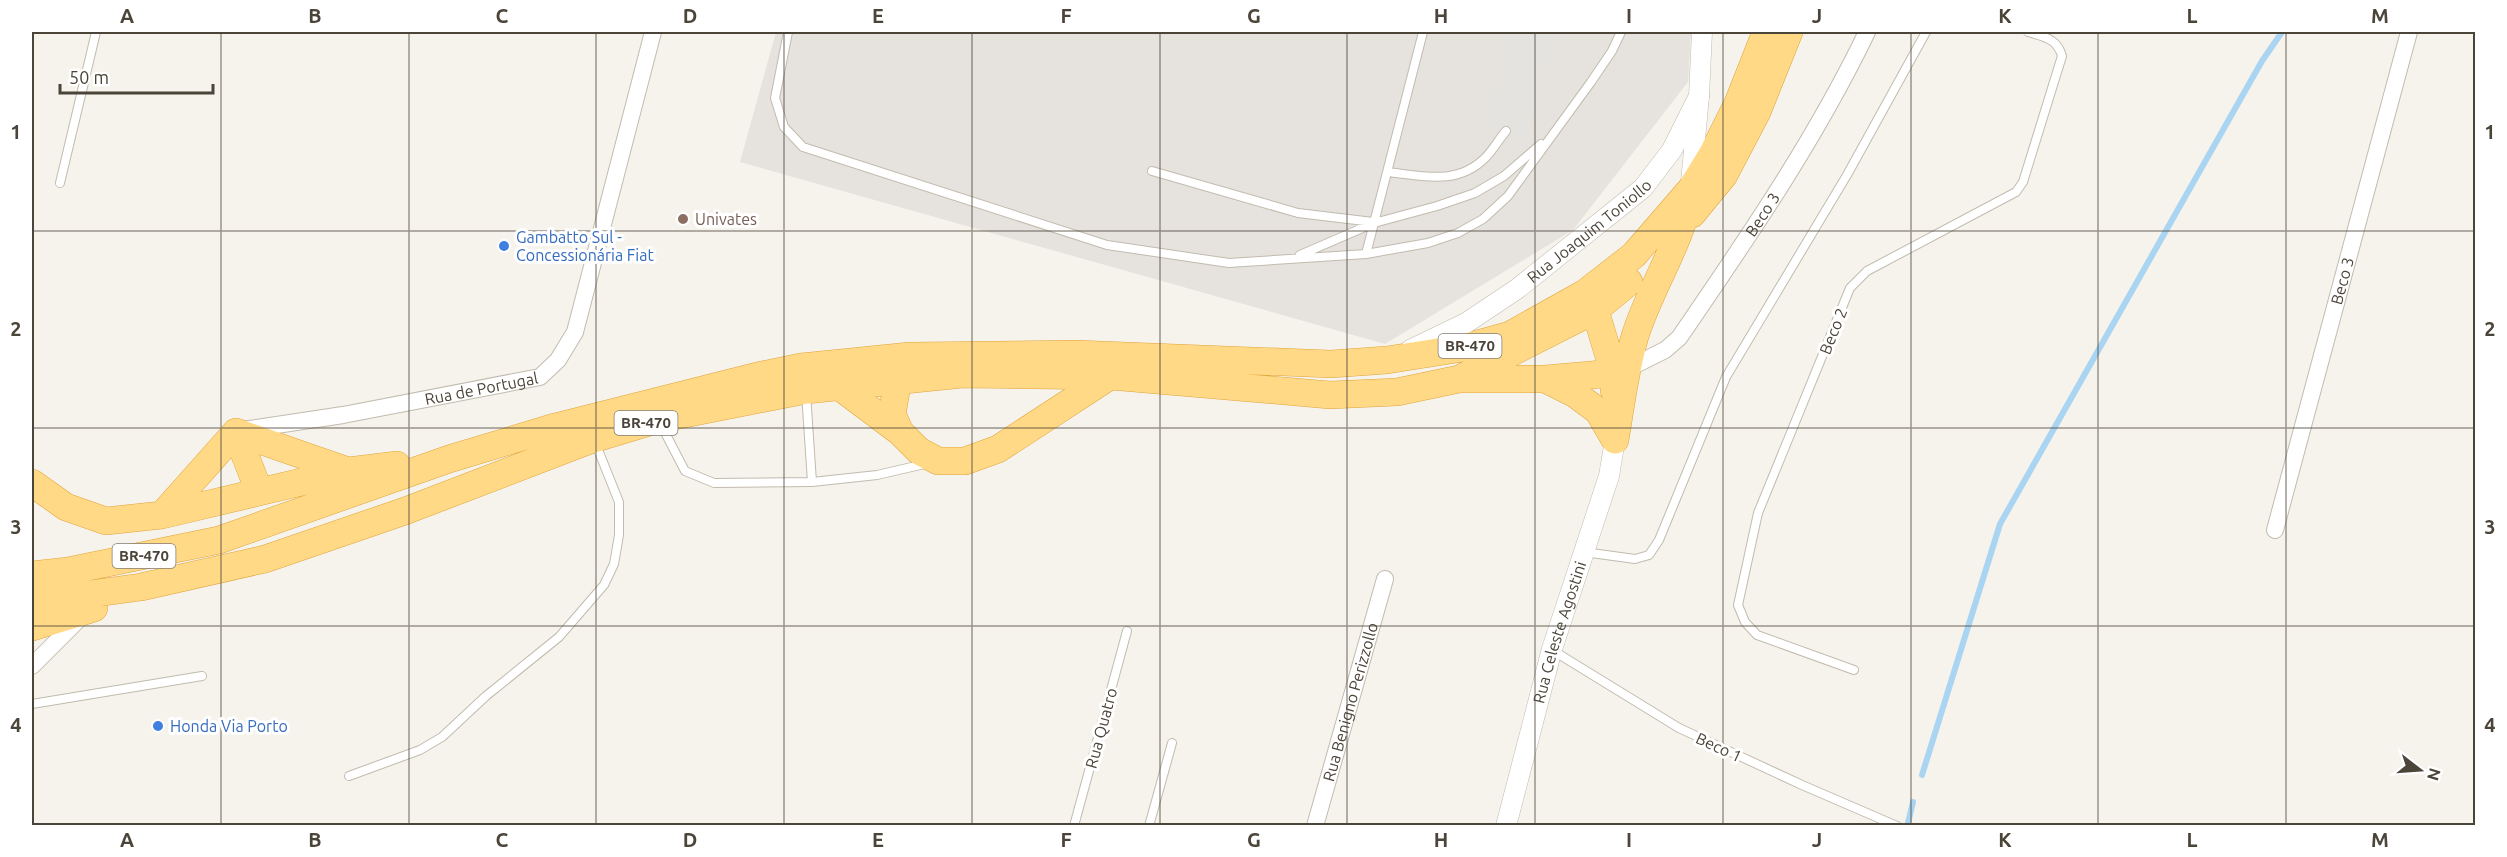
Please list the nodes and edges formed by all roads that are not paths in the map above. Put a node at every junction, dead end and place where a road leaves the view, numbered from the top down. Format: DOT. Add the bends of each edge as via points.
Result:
graph roads {
  1 [pos="96,32"];
  2 [pos="653,32"];
  3 [pos="788,32"];
  4 [pos="1423,32"];
  5 [pos="1622,32"];
  6 [pos="1702,32"];
  7 [pos="1766,32"];
  8 [pos="1789,32"];
  9 [pos="1867,32"];
  10 [pos="1926,32"];
  11 [pos="2028,32"];
  12 [pos="2409,32"];
  13 [pos="1699,96"];
  14 [pos="1506,131"];
  15 [pos="1550,135"];
  16 [pos="1152,171"];
  17 [pos="1388,172"];
  18 [pos="60,183"];
  19 [pos="1691,189"];
  20 [pos="1374,222"];
  21 [pos="1683,226"];
  22 [pos="1366,254"];
  23 [pos="1293,258"];
  24 [pos="1595,310"];
  25 [pos="910,356"];
  26 [pos="1387,360"];
  27 [pos="1621,371"];
  28 [pos="1110,376"];
  29 [pos="1459,379"];
  30 [pos="1545,379"];
  31 [pos="898,380"];
  32 [pos="840,387"];
  33 [pos="806,390"];
  34 [pos="659,420"];
  35 [pos="236,432"];
  36 [pos="900,432"];
  37 [pos="593,439"];
  38 [pos="1615,440"];
  39 [pos="449,459"];
  40 [pos="938,460"];
  41 [pos="348,471"];
  42 [pos="812,482"];
  43 [pos="32,483"];
  44 [pos="259,491"];
  45 [pos="162,515"];
  46 [pos="2275,530"];
  47 [pos="219,540"];
  48 [pos="1583,552"];
  49 [pos="32,575"];
  50 [pos="1384,579"];
  51 [pos="141,586"];
  52 [pos="32,602"];
  53 [pos="89,610"];
  54 [pos="32,627"];
  55 [pos="1127,631"];
  56 [pos="1552,649"];
  57 [pos="32,666"];
  58 [pos="1854,670"];
  59 [pos="202,676"];
  60 [pos="32,704"];
  61 [pos="1172,743"];
  62 [pos="350,776"];
  63 [pos="1074,825"];
  64 [pos="1149,825"];
  65 [pos="1315,825"];
  66 [pos="1506,825"];
  67 [pos="1897,825"];
  1 -- 18 [label="lane"];
  2 -- 35 [label="street, Rua de Portugal" via="575,332 558,360 540,377"];
  3 -- 23 [label="lane" via="775,98 784,127 803,147 1107,244 1229,263"];
  4 -- 17 [label="lane"];
  5 -- 15 [label="lane" via="1591,82"];
  6 -- 13 [label="street, Rua Joaquim Toniollo"];
  7 -- 19 [label="highway, BR-470" via="1738,103"];
  8 -- 21 [label="highway, BR-470" via="1757,112 1724,175"];
  9 -- 27 [label="street, Beco 3" via="1839,90 1766,211 1679,338 1665,350"];
  10 -- 48 [label="lane" via="1847,176 1726,377 1659,540 1649,555 1635,559"];
  11 -- 58 [label="lane, Beco 2" via="2054,40 2062,56 2023,182 2016,192 1868,271 1850,288 1758,513 1738,605 1745,622 1757,635"];
  12 -- 46 [label="street, Beco 3"];
  13 -- 19 [label="street"];
  13 -- 26 [label="street, Rua Joaquim Toniollo" via="1672,150 1643,188 1518,289 1466,324"];
  14 -- 17 [label="lane" via="1486,158 1445,178"];
  15 -- 20 [label="lane" via="1504,176 1475,193"];
  15 -- 22 [label="lane" via="1508,196 1483,219 1428,243"];
  16 -- 20 [label="lane" via="1298,213"];
  17 -- 20 [label="lane"];
  19 -- 21 [label="highway"];
  19 -- 26 [label="highway, BR-470" via="1634,255 1585,293 1510,335 1463,348"];
  20 -- 22 [label="lane"];
  20 -- 23 [label="lane"];
  21 -- 24 [label="highway, BR-470" via="1639,274"];
  21 -- 27 [label="highway"];
  22 -- 23 [label="lane"];
  24 -- 27 [label="highway"];
  24 -- 29 [label="highway, BR-470"];
  25 -- 26 [label="highway, BR-470" via="1076,354 1331,364"];
  25 -- 31 [label="highway"];
  25 -- 39 [label="highway, BR-470" via="801,367 757,376"];
  27 -- 30 [label="highway"];
  27 -- 38 [label="highway"];
  28 -- 29 [label="highway, BR-470" via="1330,395 1396,392"];
  28 -- 31 [label="highway, BR-470" via="963,374"];
  28 -- 40 [label="highway" via="998,449 965,461"];
  29 -- 30 [label="highway"];
  30 -- 38 [label="highway" via="1598,411"];
  31 -- 32 [label="highway, BR-470"];
  31 -- 36 [label="highway" via="892,414"];
  32 -- 33 [label="highway, BR-470"];
  32 -- 36 [label="highway"];
  33 -- 34 [label="highway, BR-470"];
  33 -- 42 [label="lane"];
  34 -- 37 [label="highway, BR-470"];
  34 -- 42 [label="lane" via="686,471 696,477 714,483"];
  35 -- 41 [label="highway"];
  35 -- 44 [label="highway"];
  35 -- 45 [label="highway"];
  36 -- 40 [label="highway" via="919,451"];
  37 -- 51 [label="highway, BR-470" via="405,511 265,559"];
  37 -- 62 [label="lane" via="619,502 614,564 604,585 558,638 441,737 420,750"];
  38 -- 48 [label="street, Rua Celeste Agostini" via="1609,476"];
  39 -- 41 [label="highway"];
  39 -- 47 [label="highway, BR-470"];
  40 -- 42 [label="lane" via="877,475"];
  41 -- 44 [label="highway"];
  43 -- 45 [label="highway" via="66,507 105,521"];
  44 -- 45 [label="highway"];
  44 -- 47 [label="highway"];
  47 -- 49 [label="highway, BR-470"];
  48 -- 56 [label="street, Rua Celeste Agostini"];
  50 -- 65 [label="street, Rua Benigno Perizzollo"];
  51 -- 52 [label="highway, BR-470"];
  51 -- 53 [label="highway"];
  53 -- 54 [label="highway"];
  53 -- 57 [label="street"];
  55 -- 63 [label="lane, Rua Quatro"];
  56 -- 66 [label="street, Rua Celeste Agostini"];
  56 -- 67 [label="lane, Beco 1" via="1679,728"];
  59 -- 60 [label="lane"];
  61 -- 64 [label="lane"];
}
